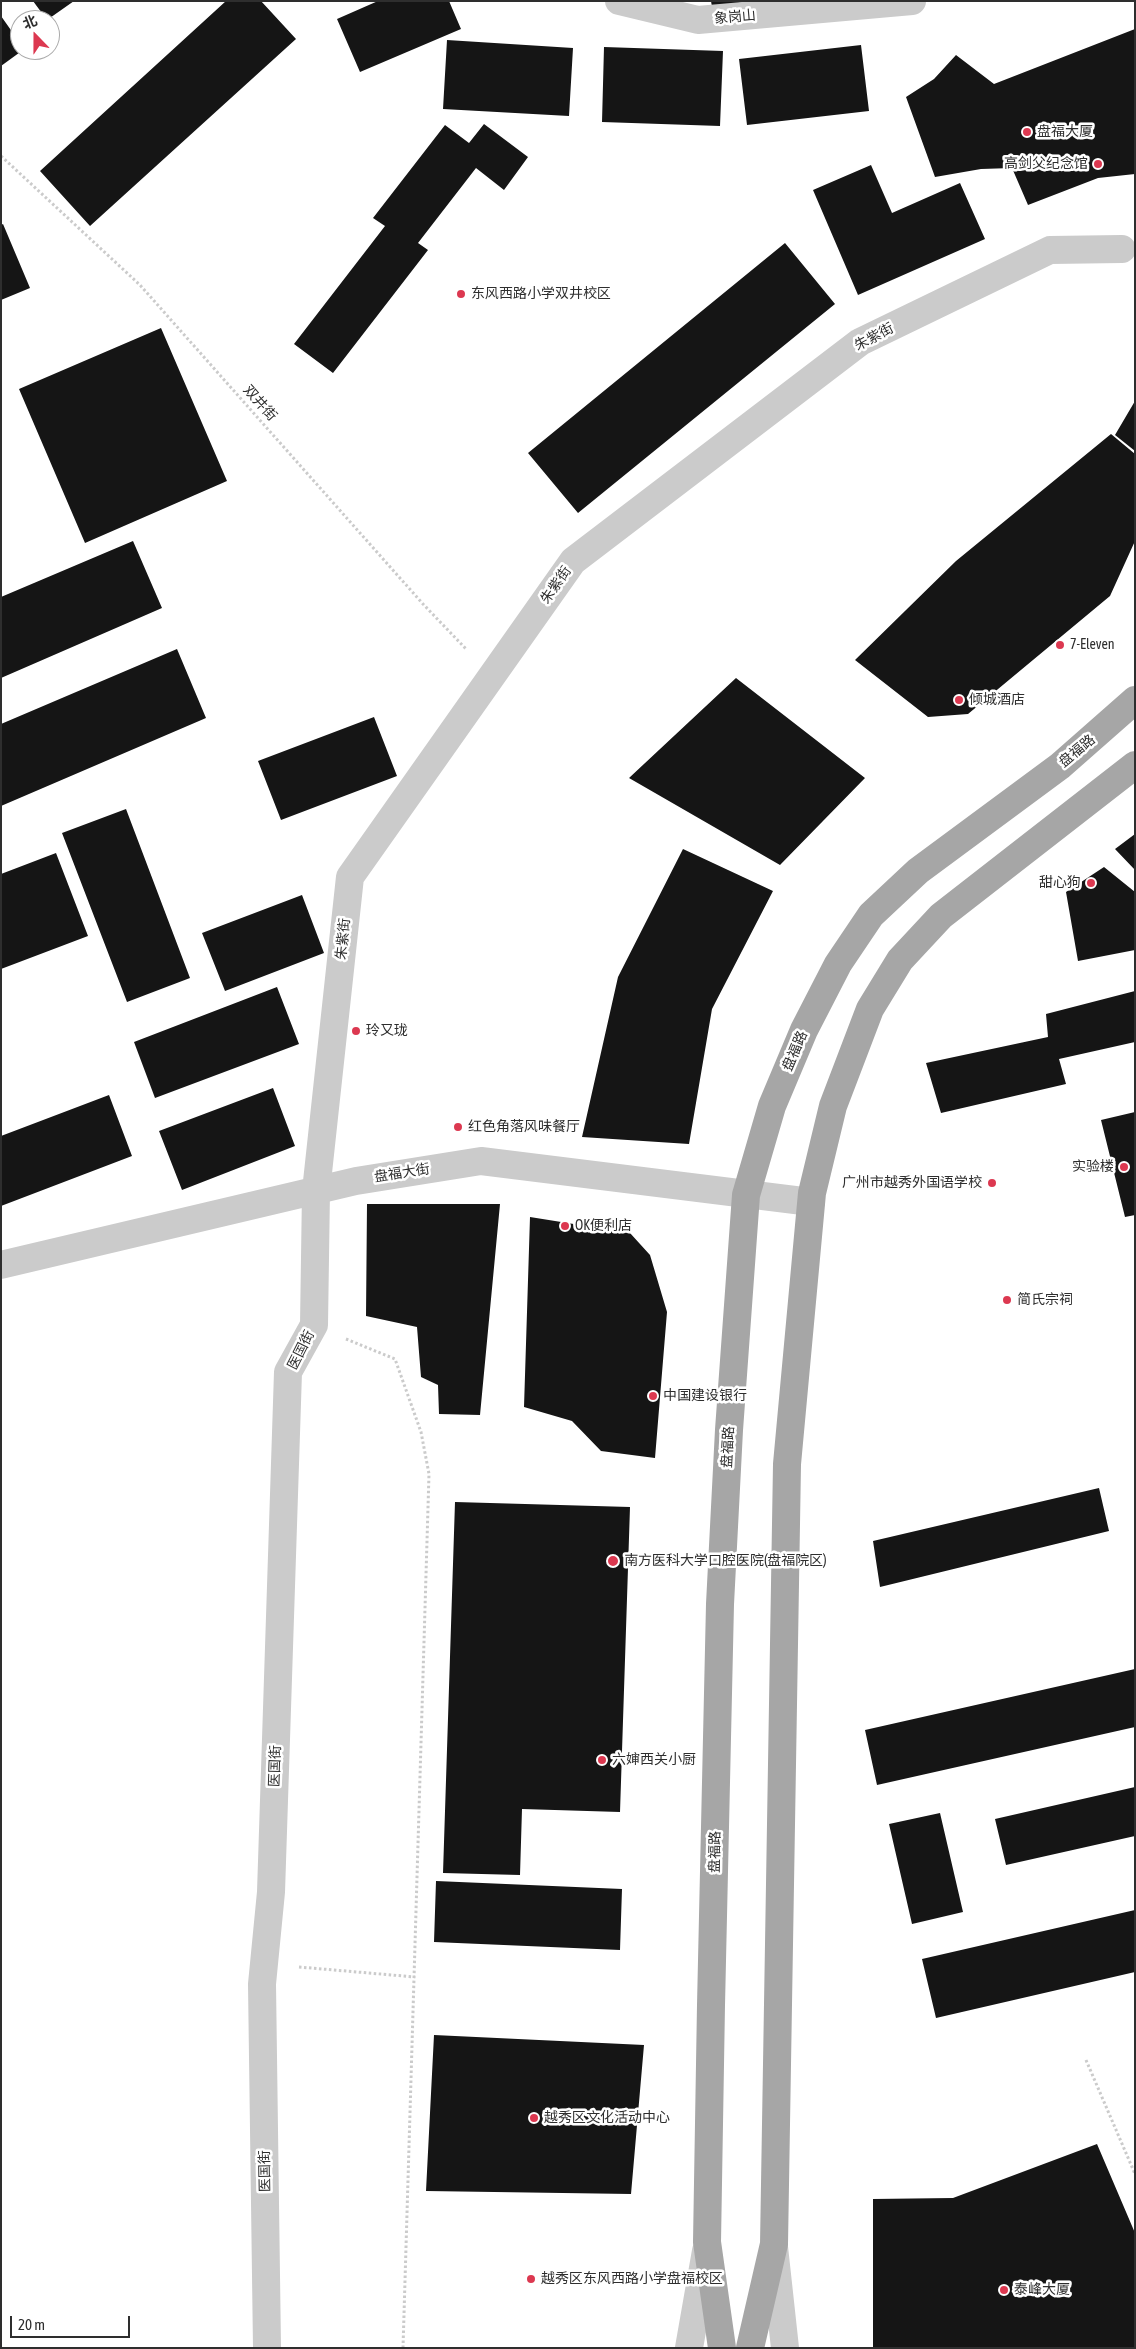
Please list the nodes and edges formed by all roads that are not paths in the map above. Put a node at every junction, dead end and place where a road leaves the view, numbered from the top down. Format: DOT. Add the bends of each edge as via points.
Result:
graph roads {
  1 [pos="619,1"];
  2 [pos="912,1"];
  3 [pos="1122,249"];
  4 [pos="1135,700"];
  5 [pos="1135,765"];
  6 [pos="316,1190"];
  7 [pos="746,1195"];
  8 [pos="811,1202"];
  9 [pos="1,1265"];
  10 [pos="707,2242"];
  11 [pos="774,2244"];
  12 [pos="267,2348"];
  13 [pos="689,2348"];
  14 [pos="722,2348"];
  15 [pos="750,2348"];
  16 [pos="785,2348"];
  1 -- 2 [label="street, 象岗山" via="698,20"];
  3 -- 6 [label="street, 朱紫街" via="1050,250 860,342 573,561 350,877"];
  4 -- 7 [label="main road, 盘福路" via="1060,766 918,871 871,915 838,964 804,1030 772,1106"];
  5 -- 8 [label="main road" via="941,916 900,960 870,1009 843,1078 833,1106"];
  6 -- 7 [label="street, 盘福大街" via="481,1161"];
  6 -- 9 [label="street, 盘福大街"];
  6 -- 12 [label="street, 医国街" via="314,1325 288,1372 271,1892 262,1984"];
  7 -- 8 [label="street, 盘福大街"];
  7 -- 10 [label="main road, 盘福路" via="720,1604"];
  8 -- 11 [label="main road" via="787,1464"];
  10 -- 13 [label="street"];
  10 -- 14 [label="main road, 盘福路"];
  11 -- 15 [label="main road"];
  11 -- 16 [label="street"];
}
